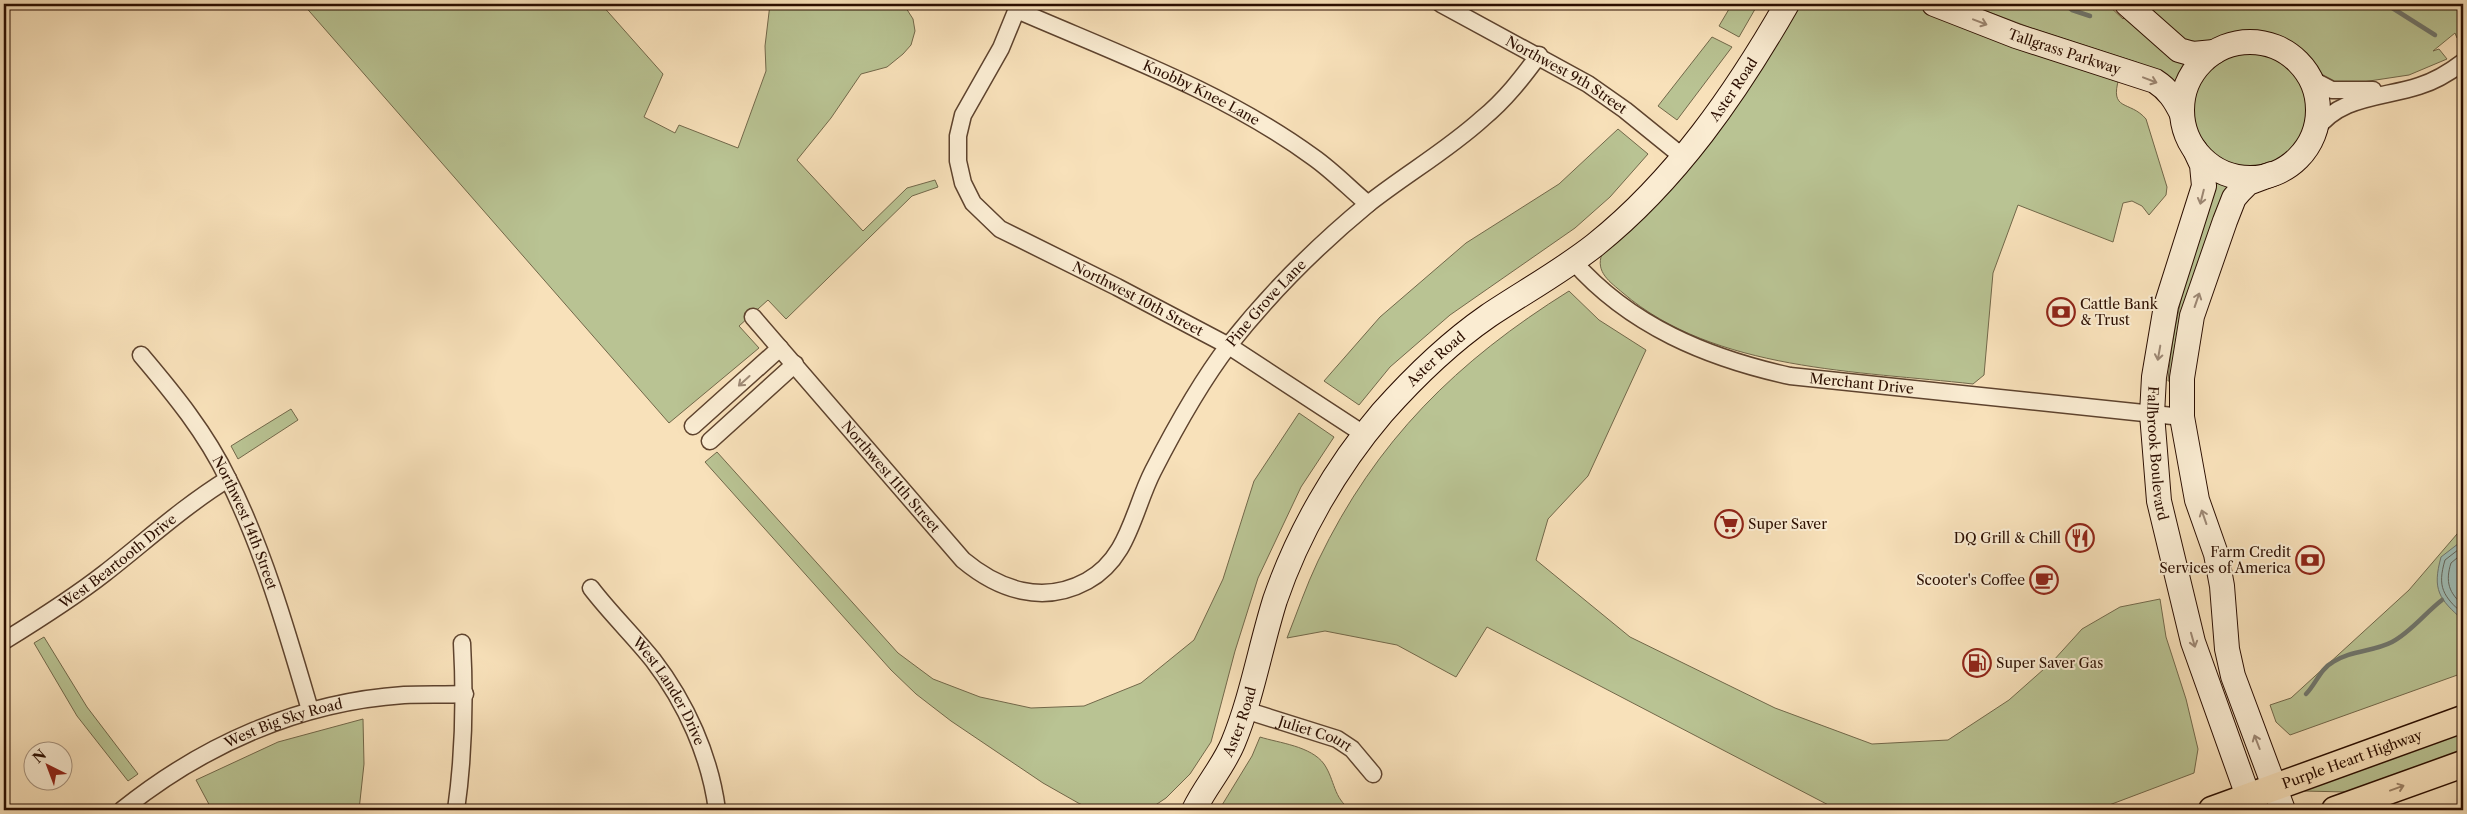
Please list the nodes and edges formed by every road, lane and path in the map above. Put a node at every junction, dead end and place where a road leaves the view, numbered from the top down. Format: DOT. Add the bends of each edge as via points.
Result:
graph roads {
  1 [pos="1441,4"];
  2 [pos="1787,4"];
  3 [pos="1934,4"];
  4 [pos="2127,4"];
  5 [pos="1018,7"];
  6 [pos="2214,52"];
  7 [pos="1539,55"];
  8 [pos="2463,62"];
  9 [pos="2311,79"];
  10 [pos="2411,88"];
  11 [pos="2182,114"];
  12 [pos="2315,131"];
  13 [pos="2195,150"];
  14 [pos="1683,157"];
  15 [pos="2272,174"];
  16 [pos="1368,204"];
  17 [pos="1574,261"];
  18 [pos="753,316"];
  19 [pos="1229,346"];
  20 [pos="780,348"];
  21 [pos="141,356"];
  22 [pos="795,364"];
  23 [pos="2152,414"];
  24 [pos="2182,417"];
  25 [pos="693,426"];
  26 [pos="1365,435"];
  27 [pos="710,441"];
  28 [pos="228,479"];
  29 [pos="591,588"];
  30 [pos="1054,593"];
  31 [pos="4,641"];
  32 [pos="462,643"];
  33 [pos="465,694"];
  34 [pos="310,710"];
  35 [pos="1245,710"];
  36 [pos="2463,720"];
  37 [pos="2463,764"];
  38 [pos="1373,774"];
  39 [pos="2279,799"];
  40 [pos="2251,804"];
  41 [pos="1192,806"];
  42 [pos="122,810"];
  43 [pos="456,810"];
  44 [pos="717,810"];
  45 [pos="2212,810"];
  46 [pos="2335,810"];
  1 -- 7 [label="street, Northwest 9th Street"];
  2 -- 14 [label="street, Aster Road" via="1726,103"];
  3 -- 11 [label="street, Tallgrass Parkway, one-way" via="2016,36 2155,81 2174,97"];
  4 -- 6 [label="street" via="2180,50 2193,54"];
  5 -- 16 [label="street, Knobby Knee Lane" via="1190,84 1314,157"];
  5 -- 19 [label="street, Northwest 10th Street" via="988,72 963,115 958,136 958,162 963,183 973,203 1000,229"];
  6 -- 9 [label="street" via="2237,43 2268,44 2296,59"];
  6 -- 11 [label="street" via="2196,68 2190,79"];
  7 -- 14 [label="street, Northwest 9th Street" via="1618,104"];
  7 -- 16 [label="street, Pine Grove Lane" via="1483,119"];
  8 -- 10 [label="street" via="2442,76"];
  9 -- 10 [label="street" via="2323,87 2342,91"];
  9 -- 12 [label="street" via="2318,105"];
  10 -- 12 [label="street" via="2343,106 2326,117"];
  11 -- 13 [label="street" via="2186,133"];
  12 -- 15 [label="street" via="2294,162"];
  13 -- 15 [label="street" via="2213,167 2235,176"];
  13 -- 23 [label="street, Fallbrook Boulevard, one-way" via="2202,165 2204,186 2166,306 2154,377"];
  14 -- 17 [label="street, Aster Road" via="1618,225"];
  24 -- 15 [label="street, Fallbrook Boulevard, one-way" via="2182,378 2192,316 2226,218 2240,191 2248,183"];
  16 -- 19 [label="street, Pine Grove Lane" via="1298,268"];
  17 -- 23 [label="street, Merchant Drive" via="1606,294 1634,315 1692,347 1752,368 1790,376"];
  17 -- 26 [label="street, Aster Road" via="1486,317 1456,341 1406,387"];
  18 -- 20 [label="street, Northwest 11th Street"];
  19 -- 26 [label="street, Northwest 10th Street"];
  19 -- 30 [label="street, Pine Grove Lane" via="1178,423 1151,474 1124,543 1114,558 1087,581"];
  20 -- 22 [label="street, Northwest 11th Street"];
  20 -- 25 [label="street, one-way"];
  21 -- 28 [label="street, Northwest 14th Street" via="186,410"];
  22 -- 27 [label="street"];
  22 -- 30 [label="street, Northwest 11th Street" via="963,560 1003,587 1027,593"];
  23 -- 24 [label="street, Merchant Drive"];
  23 -- 40 [label="street, Fallbrook Boulevard, one-way" via="2159,501 2181,593 2199,658"];
  39 -- 24 [label="street, Fallbrook Boulevard, one-way" via="2232,676 2216,554 2198,500"];
  26 -- 35 [label="street, Aster Road" via="1336,475 1294,553 1276,598"];
  28 -- 31 [label="street, West Beartooth Drive" via="186,507 67,600"];
  28 -- 34 [label="street, Northwest 14th Street" via="249,524"];
  29 -- 44 [label="street, West Lander Drive" via="654,661 684,708 704,755"];
  32 -- 33 [label="street"];
  33 -- 34 [label="street, West Big Sky Road" via="404,695"];
  33 -- 43 [label="street"];
  34 -- 42 [label="street, West Big Sky Road" via="218,746 163,779"];
  35 -- 38 [label="street, Juliet Court" via="1337,739 1352,749"];
  35 -- 41 [label="street, Aster Road" via="1232,746 1214,778"];
  36 -- 39 [label="main road, Purple Heart Highway"];
  46 -- 37 [label="main road, one-way"];
  39 -- 40 [label="main road, Purple Heart Highway"];
  40 -- 45 [label="main road, Purple Heart Highway"];
}
